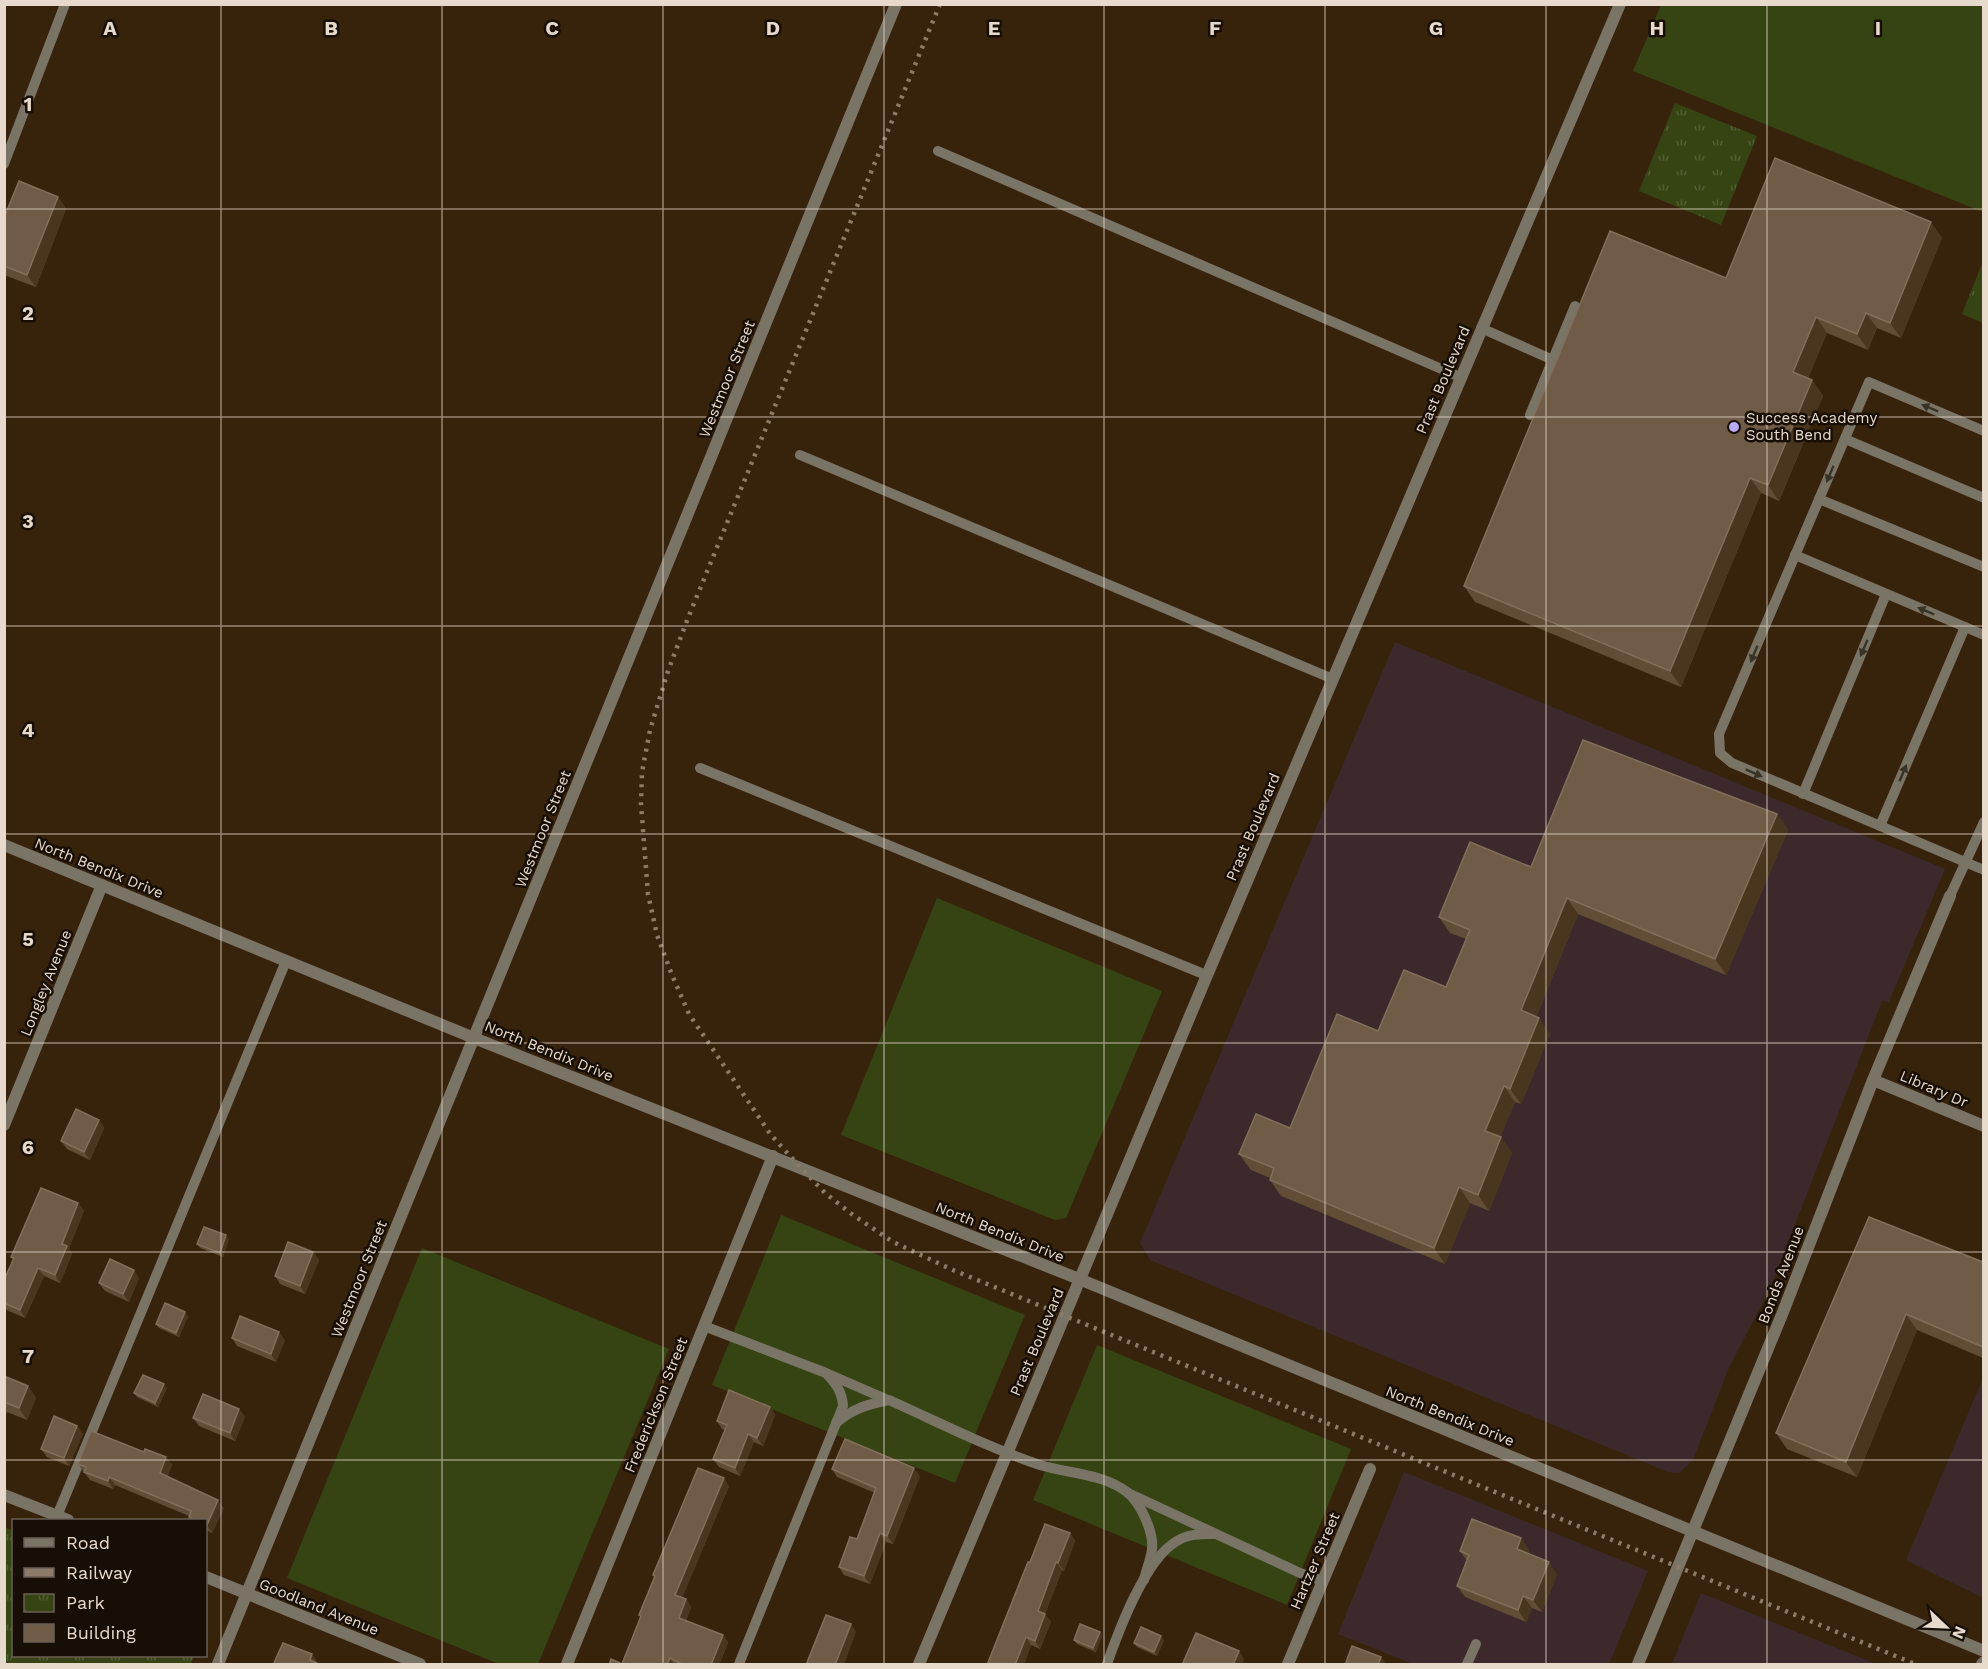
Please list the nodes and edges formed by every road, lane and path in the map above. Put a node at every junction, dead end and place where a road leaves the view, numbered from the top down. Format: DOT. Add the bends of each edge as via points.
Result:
graph roads {
  1 [pos="65,4"];
  2 [pos="896,4"];
  3 [pos="1620,4"];
  4 [pos="938,151"];
  5 [pos="4,164"];
  6 [pos="1575,306"];
  7 [pos="1481,328"];
  8 [pos="1553,360"];
  9 [pos="1460,377"];
  10 [pos="1530,415"];
  11 [pos="1983,431"];
  12 [pos="1845,439"];
  13 [pos="800,455"];
  14 [pos="1983,498"];
  15 [pos="1819,499"];
  16 [pos="1795,555"];
  17 [pos="1983,567"];
  18 [pos="1886,594"];
  19 [pos="1965,627"];
  20 [pos="1983,635"];
  21 [pos="1333,679"];
  22 [pos="700,768"];
  23 [pos="1803,794"];
  24 [pos="1983,822"];
  25 [pos="1880,826"];
  26 [pos="4,845"];
  27 [pos="1966,863"];
  28 [pos="1983,870"];
  29 [pos="102,885"];
  30 [pos="1950,896"];
  31 [pos="286,961"];
  32 [pos="1206,975"];
  33 [pos="474,1038"];
  34 [pos="1873,1080"];
  35 [pos="4,1125"];
  36 [pos="1983,1126"];
  37 [pos="773,1156"];
  38 [pos="1079,1279"];
  39 [pos="704,1326"];
  40 [pos="826,1373"];
  41 [pos="889,1400"];
  42 [pos="836,1423"];
  43 [pos="1007,1451"];
  44 [pos="1370,1469"];
  45 [pos="1128,1492"];
  46 [pos="4,1495"];
  47 [pos="62,1518"];
  48 [pos="1692,1532"];
  49 [pos="1216,1534"];
  50 [pos="207,1577"];
  51 [pos="1144,1580"];
  52 [pos="1323,1581"];
  53 [pos="246,1594"];
  54 [pos="1476,1644"];
  55 [pos="1983,1651"];
  56 [pos="397,1660"];
  57 [pos="218,1665"];
  58 [pos="420,1665"];
  59 [pos="567,1665"];
  60 [pos="738,1665"];
  61 [pos="919,1665"];
  62 [pos="1107,1665"];
  63 [pos="1288,1665"];
  64 [pos="1467,1665"];
  65 [pos="1638,1665"];
  1 -- 5 [label="lane"];
  2 -- 33 [label="street, Westmoor Street"];
  3 -- 7 [label="street, Prast Boulevard"];
  4 -- 9 [label="lane"];
  6 -- 8 [label="lane"];
  7 -- 8 [label="lane"];
  7 -- 9 [label="street, Prast Boulevard"];
  8 -- 10 [label="lane"];
  9 -- 21 [label="street, Prast Boulevard"];
  11 -- 12 [label="lane, one-way" via="1869,382"];
  12 -- 14 [label="lane"];
  12 -- 15 [label="lane, one-way"];
  13 -- 21 [label="lane"];
  15 -- 16 [label="lane"];
  15 -- 17 [label="lane"];
  16 -- 18 [label="lane"];
  16 -- 23 [label="lane, one-way" via="1719,734 1720,753 1732,763"];
  19 -- 18 [label="lane, one-way"];
  18 -- 23 [label="lane, one-way"];
  19 -- 20 [label="lane"];
  25 -- 19 [label="lane, one-way"];
  21 -- 32 [label="street, Prast Boulevard"];
  22 -- 32 [label="lane"];
  23 -- 25 [label="lane"];
  24 -- 27 [label="lane"];
  25 -- 27 [label="lane"];
  26 -- 29 [label="street, North Bendix Drive"];
  27 -- 28 [label="lane"];
  27 -- 30 [label="lane"];
  29 -- 31 [label="street, North Bendix Drive"];
  29 -- 35 [label="street, Longley Avenue"];
  30 -- 34 [label="street, Bonds Avenue"];
  31 -- 33 [label="street, North Bendix Drive"];
  31 -- 47 [label="lane"];
  32 -- 38 [label="street, Prast Boulevard"];
  33 -- 37 [label="street, North Bendix Drive"];
  33 -- 53 [label="street, Westmoor Street"];
  34 -- 36 [label="street, Library Dr"];
  34 -- 48 [label="street, Bonds Avenue"];
  37 -- 38 [label="street, North Bendix Drive"];
  37 -- 39 [label="street, Frederickson Street"];
  38 -- 43 [label="street, Prast Boulevard"];
  38 -- 48 [label="street, North Bendix Drive"];
  39 -- 40 [label="lane"];
  39 -- 59 [label="street, Frederickson Street"];
  40 -- 41 [label="lane"];
  40 -- 42 [label="lane" via="841,1392 843,1406"];
  41 -- 42 [label="lane" via="848,1412"];
  41 -- 43 [label="lane"];
  42 -- 60 [label="lane"];
  43 -- 45 [label="lane" via="1042,1465 1102,1479"];
  43 -- 61 [label="street, Prast Boulevard"];
  44 -- 52 [label="street, Hartzer Street"];
  45 -- 49 [label="lane"];
  45 -- 51 [label="lane" via="1151,1535 1152,1549"];
  46 -- 47 [label="street"];
  48 -- 55 [label="street, North Bendix Drive"];
  48 -- 65 [label="street, Bonds Avenue"];
  49 -- 51 [label="lane" via="1194,1534 1178,1540 1162,1552"];
  49 -- 52 [label="lane"];
  50 -- 53 [label="street, Goodland Avenue"];
  51 -- 62 [label="lane"];
  52 -- 63 [label="street, Hartzer Street"];
  53 -- 56 [label="street, Goodland Avenue"];
  53 -- 57 [label="street, Westmoor Street"];
  54 -- 64 [label="lane"];
  56 -- 58 [label="street, Goodland Avenue"];
}
